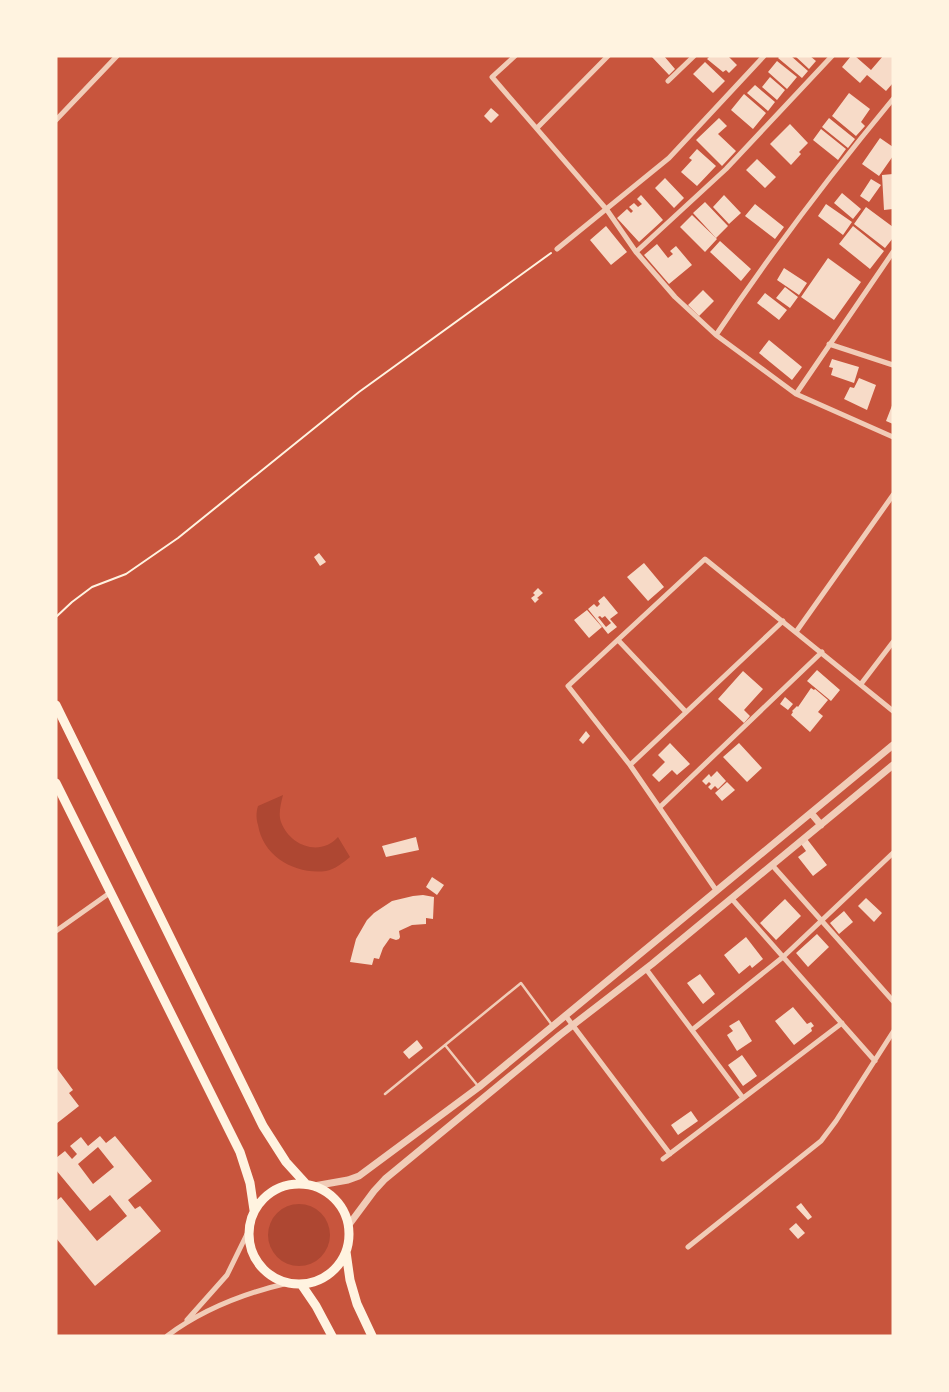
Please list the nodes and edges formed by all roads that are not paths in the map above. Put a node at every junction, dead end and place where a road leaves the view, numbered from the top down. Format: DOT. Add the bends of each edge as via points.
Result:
graph roads {
  1 [pos="117,56"];
  2 [pos="514,56"];
  3 [pos="608,56"];
  4 [pos="694,56"];
  5 [pos="764,56"];
  6 [pos="832,56"];
  7 [pos="668,81"];
  8 [pos="893,99"];
  9 [pos="56,120"];
  10 [pos="537,128"];
  11 [pos="607,210"];
  12 [pos="557,249"];
  13 [pos="636,252"];
  14 [pos="893,252"];
  15 [pos="716,335"];
  16 [pos="829,344"];
  17 [pos="893,365"];
  18 [pos="796,394"];
  19 [pos="893,437"];
  20 [pos="893,495"];
  21 [pos="783,621"];
  22 [pos="796,632"];
  23 [pos="618,640"];
  24 [pos="893,642"];
  25 [pos="822,652"];
  26 [pos="860,684"];
  27 [pos="56,705"];
  28 [pos="893,711"];
  29 [pos="686,712"];
  30 [pos="893,745"];
  31 [pos="630,765"];
  32 [pos="893,765"];
  33 [pos="56,783"];
  34 [pos="660,807"];
  35 [pos="811,813"];
  36 [pos="821,825"];
  37 [pos="893,853"];
  38 [pos="772,865"];
  39 [pos="716,890"];
  40 [pos="111,892"];
  41 [pos="732,899"];
  42 [pos="821,921"];
  43 [pos="56,931"];
  44 [pos="783,956"];
  45 [pos="646,969"];
  46 [pos="893,1002"];
  47 [pos="565,1015"];
  48 [pos="842,1023"];
  49 [pos="553,1025"];
  50 [pos="572,1026"];
  51 [pos="692,1030"];
  52 [pos="893,1032"];
  53 [pos="560,1035"];
  54 [pos="445,1045"];
  55 [pos="875,1061"];
  56 [pos="479,1087"];
  57 [pos="385,1094"];
  58 [pos="486,1096"];
  59 [pos="743,1098"];
  60 [pos="670,1154"];
  61 [pos="663,1159"];
  62 [pos="310,1185"];
  63 [pos="254,1210"];
  64 [pos="348,1226"];
  65 [pos="249,1230"];
  66 [pos="688,1247"];
  67 [pos="346,1252"];
  68 [pos="288,1283"];
  69 [pos="301,1284"];
  70 [pos="184,1323"];
  71 [pos="167,1336"];
  72 [pos="332,1336"];
  73 [pos="372,1336"];
  1 -- 9 [label="street"];
  2 -- 10 [label="street" via="492,77"];
  3 -- 10 [label="street"];
  4 -- 7 [label="street"];
  5 -- 11 [label="street" via="668,158"];
  6 -- 13 [label="street" via="726,169"];
  8 -- 15 [label="street" via="830,175"];
  10 -- 11 [label="street"];
  11 -- 12 [label="street"];
  11 -- 13 [label="street"];
  13 -- 15 [label="street"];
  14 -- 16 [label="street"];
  15 -- 18 [label="street"];
  16 -- 17 [label="street"];
  16 -- 18 [label="street"];
  18 -- 19 [label="street"];
  20 -- 22 [label="street"];
  21 -- 22 [label="street"];
  21 -- 23 [label="street" via="705,559"];
  21 -- 29 [label="street"];
  22 -- 25 [label="street"];
  23 -- 29 [label="street"];
  23 -- 31 [label="street" via="568,686"];
  24 -- 26 [label="street"];
  25 -- 26 [label="street"];
  25 -- 34 [label="street"];
  26 -- 28 [label="street"];
  27 -- 62 [label="main road" via="263,1126 286,1162"];
  29 -- 31 [label="street"];
  30 -- 35 [label="street"];
  31 -- 34 [label="street"];
  32 -- 36 [label="street"];
  33 -- 40 [label="main road"];
  34 -- 39 [label="street"];
  35 -- 36 [label="street"];
  35 -- 39 [label="street"];
  36 -- 38 [label="street"];
  37 -- 42 [label="street"];
  38 -- 41 [label="street"];
  38 -- 42 [label="street"];
  39 -- 47 [label="street"];
  40 -- 43 [label="street"];
  40 -- 63 [label="main road" via="240,1152"];
  41 -- 44 [label="street"];
  41 -- 45 [label="street"];
  42 -- 44 [label="street"];
  42 -- 46 [label="street"];
  44 -- 48 [label="street"];
  44 -- 51 [label="street"];
  45 -- 50 [label="street"];
  45 -- 51 [label="street"];
  47 -- 49 [label="street"];
  47 -- 50 [label="street"];
  48 -- 55 [label="street"];
  48 -- 59 [label="street"];
  49 -- 53 [label="street"];
  49 -- 54 [label="lane" via="521,983"];
  49 -- 56 [label="street"];
  50 -- 53 [label="street"];
  50 -- 60 [label="street"];
  51 -- 59 [label="street"];
  52 -- 55 [label="street"];
  53 -- 58 [label="street"];
  54 -- 56 [label="lane"];
  54 -- 57 [label="lane"];
  55 -- 66 [label="street" via="817,1144"];
  56 -- 58 [label="street"];
  56 -- 62 [label="street" via="359,1176"];
  58 -- 64 [label="street" via="385,1178"];
  59 -- 60 [label="street"];
  60 -- 61 [label="street"];
  62 -- 63 [label="main road" via="290,1184 276,1189"];
  62 -- 64 [label="main road" via="337,1201"];
  63 -- 65 [label="main road"];
  64 -- 67 [label="main road"];
  65 -- 68 [label="main road" via="255,1258 263,1269"];
  65 -- 70 [label="street" via="227,1275"];
  67 -- 69 [label="main road" via="328,1275 315,1282"];
  67 -- 73 [label="main road" via="357,1304"];
  68 -- 69 [label="main road"];
  68 -- 70 [label="street" via="245,1295"];
  69 -- 72 [label="main road"];
  70 -- 71 [label="street"];
}
